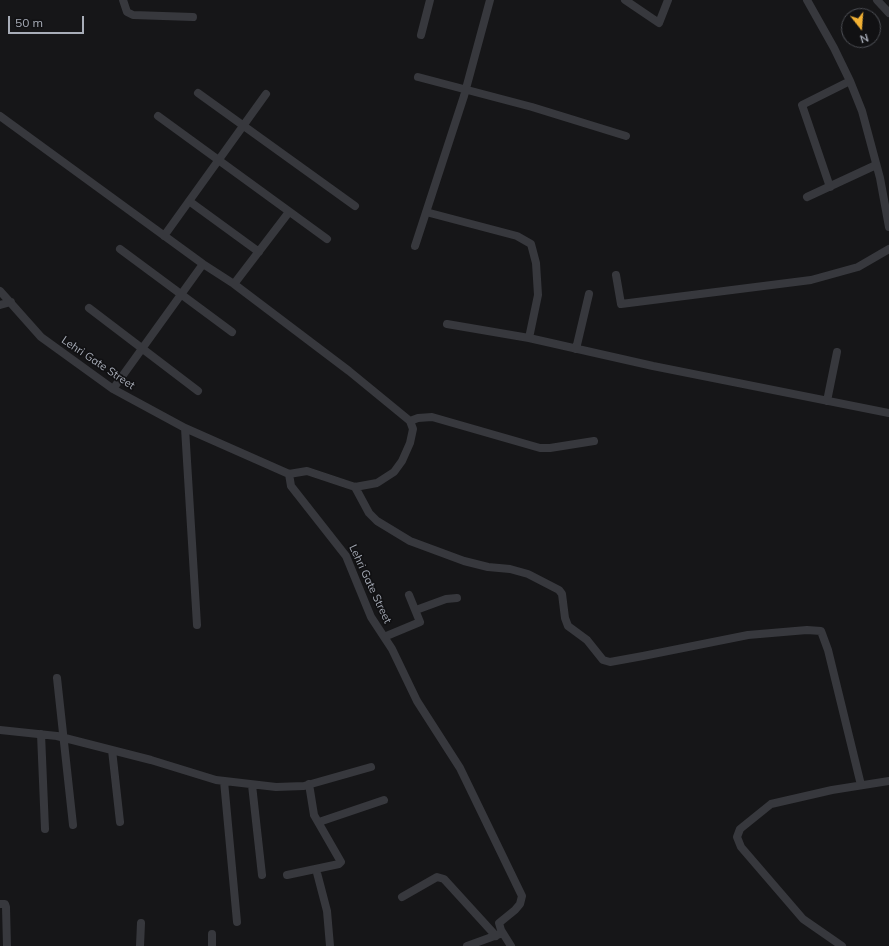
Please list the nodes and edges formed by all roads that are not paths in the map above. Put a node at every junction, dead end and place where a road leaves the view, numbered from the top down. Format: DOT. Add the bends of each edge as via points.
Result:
graph roads {
  1 [pos="124,0"];
  2 [pos="430,0"];
  3 [pos="490,0"];
  4 [pos="625,0"];
  5 [pos="668,0"];
  6 [pos="807,0"];
  7 [pos="877,0"];
  8 [pos="889,13"];
  9 [pos="193,17"];
  10 [pos="421,34"];
  11 [pos="418,77"];
  12 [pos="850,81"];
  13 [pos="465,90"];
  14 [pos="198,92"];
  15 [pos="266,94"];
  16 [pos="0,116"];
  17 [pos="158,116"];
  18 [pos="244,125"];
  19 [pos="626,136"];
  20 [pos="219,161"];
  21 [pos="876,165"];
  22 [pos="830,187"];
  23 [pos="807,197"];
  24 [pos="189,201"];
  25 [pos="355,206"];
  26 [pos="289,212"];
  27 [pos="426,212"];
  28 [pos="888,213"];
  29 [pos="889,227"];
  30 [pos="164,236"];
  31 [pos="327,239"];
  32 [pos="415,246"];
  33 [pos="120,249"];
  34 [pos="889,249"];
  35 [pos="259,252"];
  36 [pos="203,264"];
  37 [pos="616,275"];
  38 [pos="234,284"];
  39 [pos="0,291"];
  40 [pos="182,293"];
  41 [pos="589,294"];
  42 [pos="11,302"];
  43 [pos="0,305"];
  44 [pos="89,308"];
  45 [pos="447,324"];
  46 [pos="232,332"];
  47 [pos="529,338"];
  48 [pos="143,348"];
  49 [pos="576,349"];
  50 [pos="837,352"];
  51 [pos="113,389"];
  52 [pos="198,391"];
  53 [pos="827,401"];
  54 [pos="889,414"];
  55 [pos="410,421"];
  56 [pos="185,428"];
  57 [pos="594,441"];
  58 [pos="289,474"];
  59 [pos="355,487"];
  60 [pos="409,595"];
  61 [pos="457,598"];
  62 [pos="416,610"];
  63 [pos="197,625"];
  64 [pos="384,637"];
  65 [pos="57,678"];
  66 [pos="0,730"];
  67 [pos="41,734"];
  68 [pos="62,737"];
  69 [pos="112,750"];
  70 [pos="371,767"];
  71 [pos="224,781"];
  72 [pos="889,781"];
  73 [pos="309,784"];
  74 [pos="252,785"];
  75 [pos="861,785"];
  76 [pos="384,800"];
  77 [pos="120,822"];
  78 [pos="319,822"];
  79 [pos="73,825"];
  80 [pos="45,829"];
  81 [pos="316,869"];
  82 [pos="262,875"];
  83 [pos="288,875"];
  84 [pos="402,897"];
  85 [pos="0,904"];
  86 [pos="237,922"];
  87 [pos="141,923"];
  88 [pos="212,934"];
  89 [pos="500,935"];
  90 [pos="7,946"];
  91 [pos="140,946"];
  92 [pos="212,946"];
  93 [pos="330,946"];
  94 [pos="467,946"];
  95 [pos="511,946"];
  96 [pos="842,946"];
  1 -- 9 [label="street" via="127,12 133,15"];
  2 -- 10 [label="street"];
  3 -- 13 [label="street"];
  4 -- 5 [label="street" via="659,23"];
  6 -- 12 [label="street"];
  7 -- 8 [label="street"];
  11 -- 13 [label="street"];
  12 -- 21 [label="street" via="862,111"];
  12 -- 22 [label="street" via="802,105"];
  13 -- 19 [label="street" via="532,107"];
  13 -- 27 [label="street"];
  14 -- 18 [label="street"];
  15 -- 18 [label="street"];
  16 -- 30 [label="street"];
  17 -- 20 [label="street"];
  18 -- 20 [label="street"];
  18 -- 25 [label="street"];
  20 -- 24 [label="street"];
  20 -- 26 [label="street"];
  21 -- 22 [label="street"];
  21 -- 28 [label="street"];
  22 -- 23 [label="street"];
  24 -- 30 [label="street"];
  24 -- 35 [label="street"];
  26 -- 31 [label="street"];
  26 -- 35 [label="street"];
  27 -- 32 [label="street"];
  27 -- 47 [label="street" via="517,236 531,244 536,263 538,295"];
  28 -- 29 [label="street"];
  30 -- 36 [label="street"];
  33 -- 40 [label="street"];
  34 -- 37 [label="street" via="858,267 812,280 621,304"];
  35 -- 38 [label="street"];
  36 -- 38 [label="street"];
  36 -- 40 [label="street"];
  38 -- 55 [label="street"];
  39 -- 42 [label="street, Lehri Gate Street"];
  40 -- 46 [label="street"];
  40 -- 48 [label="street"];
  41 -- 49 [label="street"];
  42 -- 43 [label="street"];
  42 -- 51 [label="street, Lehri Gate Street" via="40,337"];
  44 -- 48 [label="street"];
  45 -- 47 [label="street"];
  47 -- 49 [label="street"];
  48 -- 51 [label="street"];
  48 -- 52 [label="street"];
  49 -- 53 [label="street"];
  50 -- 53 [label="street"];
  51 -- 56 [label="street, Lehri Gate Street"];
  53 -- 54 [label="street"];
  55 -- 57 [label="street" via="432,417 540,448"];
  55 -- 59 [label="street" via="413,429 410,443 394,472 377,483"];
  56 -- 58 [label="street, Lehri Gate Street"];
  56 -- 63 [label="street"];
  58 -- 59 [label="street" via="308,471"];
  58 -- 64 [label="street, Lehri Gate Street" via="291,486 346,556 370,617"];
  59 -- 75 [label="street" via="369,513 377,521 410,541 464,562 528,574 559,590 568,626 587,640 603,660 610,662 748,635 807,630 821,632 830,658"];
  60 -- 62 [label="street"];
  61 -- 62 [label="street" via="446,599"];
  62 -- 64 [label="street" via="420,622"];
  64 -- 89 [label="street, Lehri Gate Street" via="417,701 460,768 522,896 520,904 499,924"];
  65 -- 68 [label="street"];
  66 -- 67 [label="street"];
  67 -- 68 [label="street"];
  67 -- 80 [label="street"];
  68 -- 69 [label="street"];
  68 -- 79 [label="street"];
  69 -- 71 [label="street"];
  69 -- 77 [label="street"];
  70 -- 73 [label="street"];
  71 -- 74 [label="street"];
  71 -- 86 [label="street"];
  72 -- 75 [label="street"];
  73 -- 74 [label="street" via="276,787"];
  73 -- 78 [label="street" via="314,815"];
  74 -- 82 [label="street"];
  75 -- 96 [label="street" via="771,804 740,829 737,837 741,847 803,920"];
  76 -- 78 [label="street"];
  78 -- 81 [label="street" via="341,862"];
  81 -- 83 [label="street"];
  81 -- 93 [label="street" via="327,912"];
  84 -- 89 [label="street" via="437,877 444,879"];
  85 -- 90 [label="street" via="5,904 6,907"];
  87 -- 91 [label="street"];
  88 -- 92 [label="street"];
  89 -- 94 [label="street"];
  89 -- 95 [label="street"];
}
